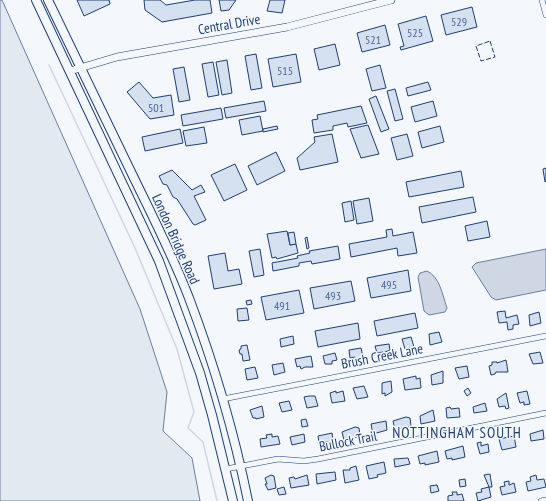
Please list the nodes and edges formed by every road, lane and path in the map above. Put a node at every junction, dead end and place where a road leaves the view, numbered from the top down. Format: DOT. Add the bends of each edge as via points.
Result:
graph roads {
  1 [pos="36,0"];
  2 [pos="48,0"];
  3 [pos="392,0"];
  4 [pos="542,0"];
  5 [pos="546,15"];
  6 [pos="80,67"];
  7 [pos="70,71"];
  8 [pos="546,336"];
  9 [pos="222,399"];
  10 [pos="546,414"];
  11 [pos="241,466"];
  12 [pos="226,469"];
  13 [pos="546,500"];
  14 [pos="233,501"];
  15 [pos="248,501"];
  16 [pos="541,501"];
  1 -- 7 [label="main road, London Bridge Road"];
  2 -- 6 [label="main road, London Bridge Road"];
  3 -- 6 [label="street, Central Drive" via="287,27 117,57"];
  4 -- 5 [label="street"];
  6 -- 7 [label="street, Central Drive"];
  6 -- 9 [label="main road, London Bridge Road" via="171,254 195,315"];
  7 -- 12 [label="main road, London Bridge Road" via="159,261 200,373"];
  8 -- 9 [label="street, Brush Creek Lane"];
  9 -- 11 [label="main road, London Bridge Road"];
  10 -- 11 [label="street, Bullock Trail" via="318,459 278,459"];
  11 -- 12 [label="street, Bullock Trail"];
  11 -- 15 [label="main road, London Bridge Road"];
  12 -- 14 [label="main road, London Bridge Road"];
  13 -- 16 [label="street"];
}
